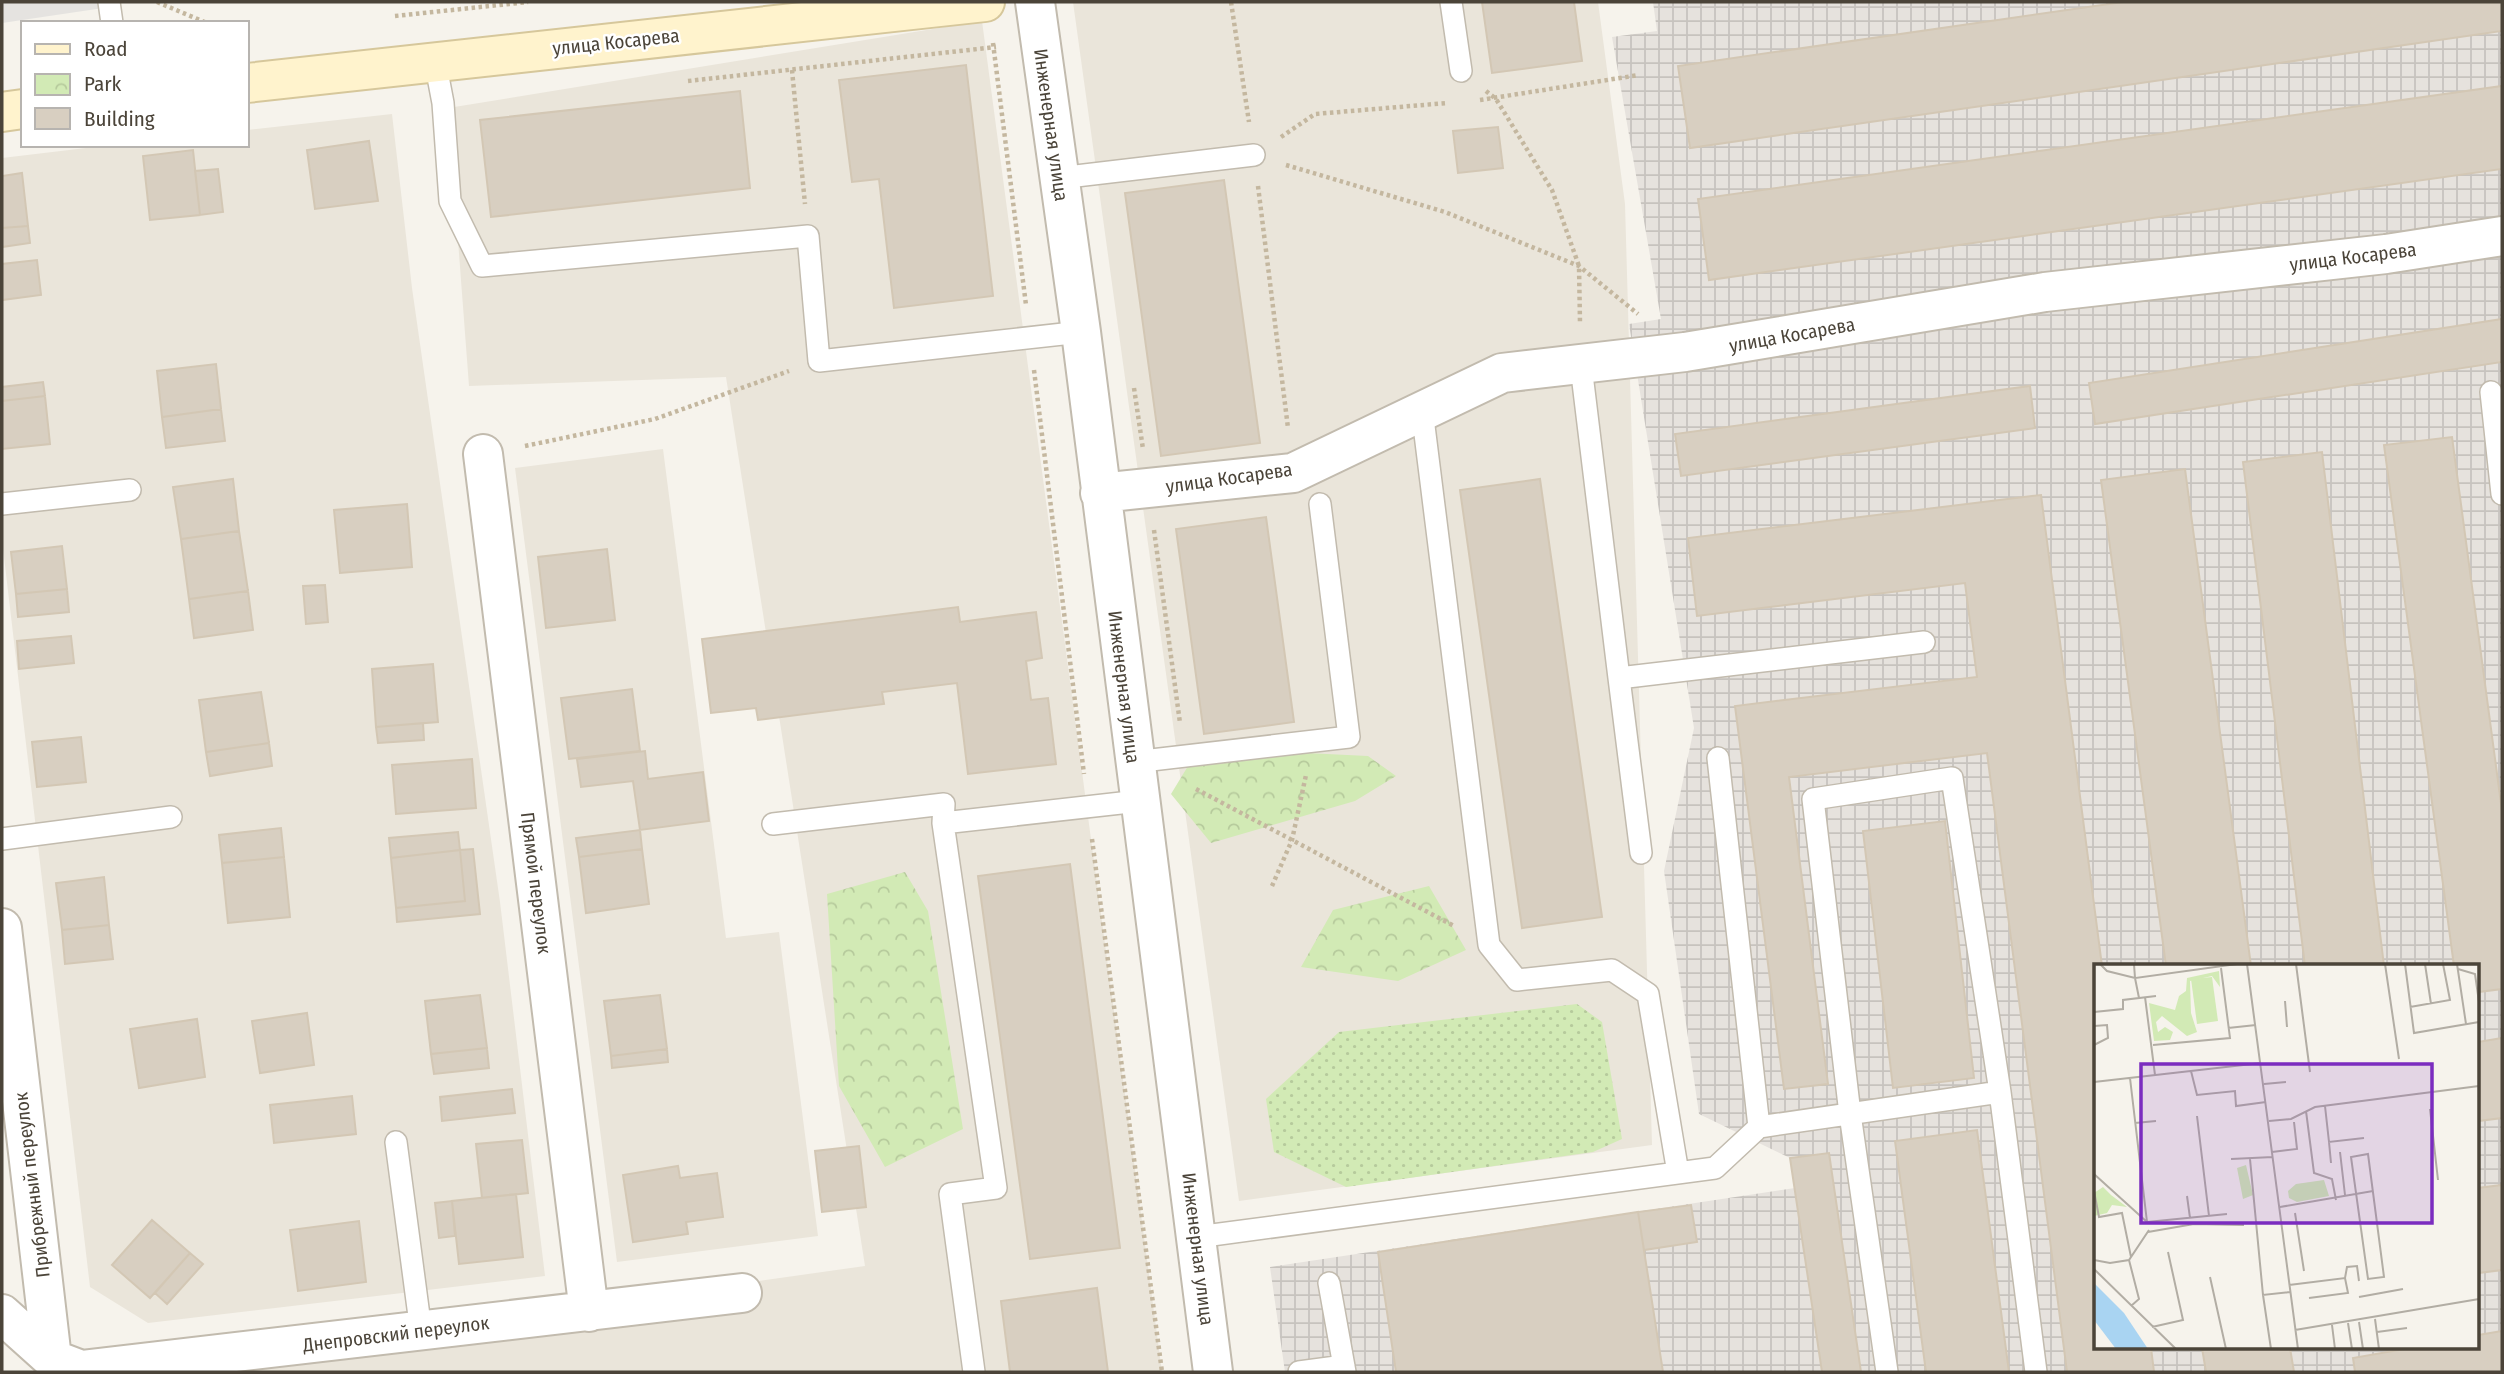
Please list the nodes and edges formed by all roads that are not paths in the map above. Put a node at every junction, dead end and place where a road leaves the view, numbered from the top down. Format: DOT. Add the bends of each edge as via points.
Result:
graph roads {
  1 [pos="109,2"];
  2 [pos="1035,2"];
  3 [pos="1451,2"];
  4 [pos="988,19"];
  5 [pos="112,21"];
  6 [pos="435,61"];
  7 [pos="1461,71"];
  8 [pos="248,83"];
  9 [pos="21,109"];
  10 [pos="2,112"];
  11 [pos="1254,155"];
  12 [pos="1059,178"];
  13 [pos="2502,236"];
  14 [pos="1081,332"];
  15 [pos="1581,366"];
  16 [pos="2490,392"];
  17 [pos="1422,410"];
  18 [pos="483,454"];
  19 [pos="131,490"];
  20 [pos="1100,493"];
  21 [pos="2502,494"];
  22 [pos="2,504"];
  23 [pos="1320,504"];
  24 [pos="1924,642"];
  25 [pos="1619,678"];
  26 [pos="1718,758"];
  27 [pos="1134,762"];
  28 [pos="1139,801"];
  29 [pos="171,817"];
  30 [pos="943,823"];
  31 [pos="773,824"];
  32 [pos="2,839"];
  33 [pos="1642,853"];
  34 [pos="2,928"];
  35 [pos="2000,1092"];
  36 [pos="1850,1114"];
  37 [pos="1759,1127"];
  38 [pos="396,1142"];
  39 [pos="1678,1173"];
  40 [pos="1198,1237"];
  41 [pos="1329,1283"];
  42 [pos="742,1293"];
  43 [pos="589,1312"];
  44 [pos="2,1314"];
  45 [pos="421,1331"];
  46 [pos="71,1367"];
  47 [pos="1344,1369"];
  48 [pos="974,1372"];
  49 [pos="1213,1372"];
  50 [pos="1299,1372"];
  51 [pos="1886,1372"];
  52 [pos="2036,1372"];
  1 -- 5 [label="lane"];
  2 -- 12 [label="street, Инженерная улица"];
  3 -- 7 [label="lane"];
  4 -- 6 [label="street, улица Косарева" via="788,24"];
  6 -- 8 [label="street, улица Косарева"];
  6 -- 14 [label="lane" via="450,201 482,266 808,236 819,360"];
  9 -- 10 [label="street"];
  11 -- 12 [label="lane"];
  12 -- 14 [label="street, Инженерная улица"];
  13 -- 15 [label="street, улица Косарева" via="2386,254 2045,292"];
  14 -- 20 [label="street, Инженерная улица"];
  15 -- 17 [label="street, улица Косарева" via="1502,373"];
  15 -- 25 [label="lane"];
  16 -- 21 [label="lane"];
  17 -- 20 [label="street, улица Косарева" via="1293,473"];
  17 -- 39 [label="lane" via="1489,944 1517,980 1612,970 1647,994"];
  18 -- 43 [label="street, Прямой переулок"];
  19 -- 22 [label="lane"];
  20 -- 27 [label="street, Инженерная улица"];
  23 -- 27 [label="lane" via="1349,737"];
  24 -- 25 [label="lane"];
  25 -- 33 [label="lane"];
  26 -- 37 [label="lane"];
  27 -- 28 [label="street, Инженерная улица"];
  28 -- 30 [label="lane"];
  28 -- 40 [label="street, Инженерная улица"];
  29 -- 32 [label="lane"];
  30 -- 31 [label="lane" via="944,804"];
  30 -- 48 [label="lane" via="996,1188 950,1194"];
  34 -- 46 [label="street, Прибрежный переулок"];
  35 -- 36 [label="lane"];
  35 -- 36 [label="lane" via="1952,778 1813,799"];
  35 -- 52 [label="lane"];
  36 -- 37 [label="lane"];
  36 -- 51 [label="lane"];
  37 -- 39 [label="lane" via="1715,1168"];
  38 -- 45 [label="lane"];
  39 -- 40 [label="lane"];
  40 -- 49 [label="street, Инженерная улица"];
  41 -- 47 [label="lane"];
  42 -- 43 [label="street, Днепровский переулок"];
  43 -- 45 [label="street, Днепровский переулок"];
  44 -- 46 [label="street"];
  45 -- 46 [label="street, Днепровский переулок"];
  47 -- 50 [label="lane"];
}
